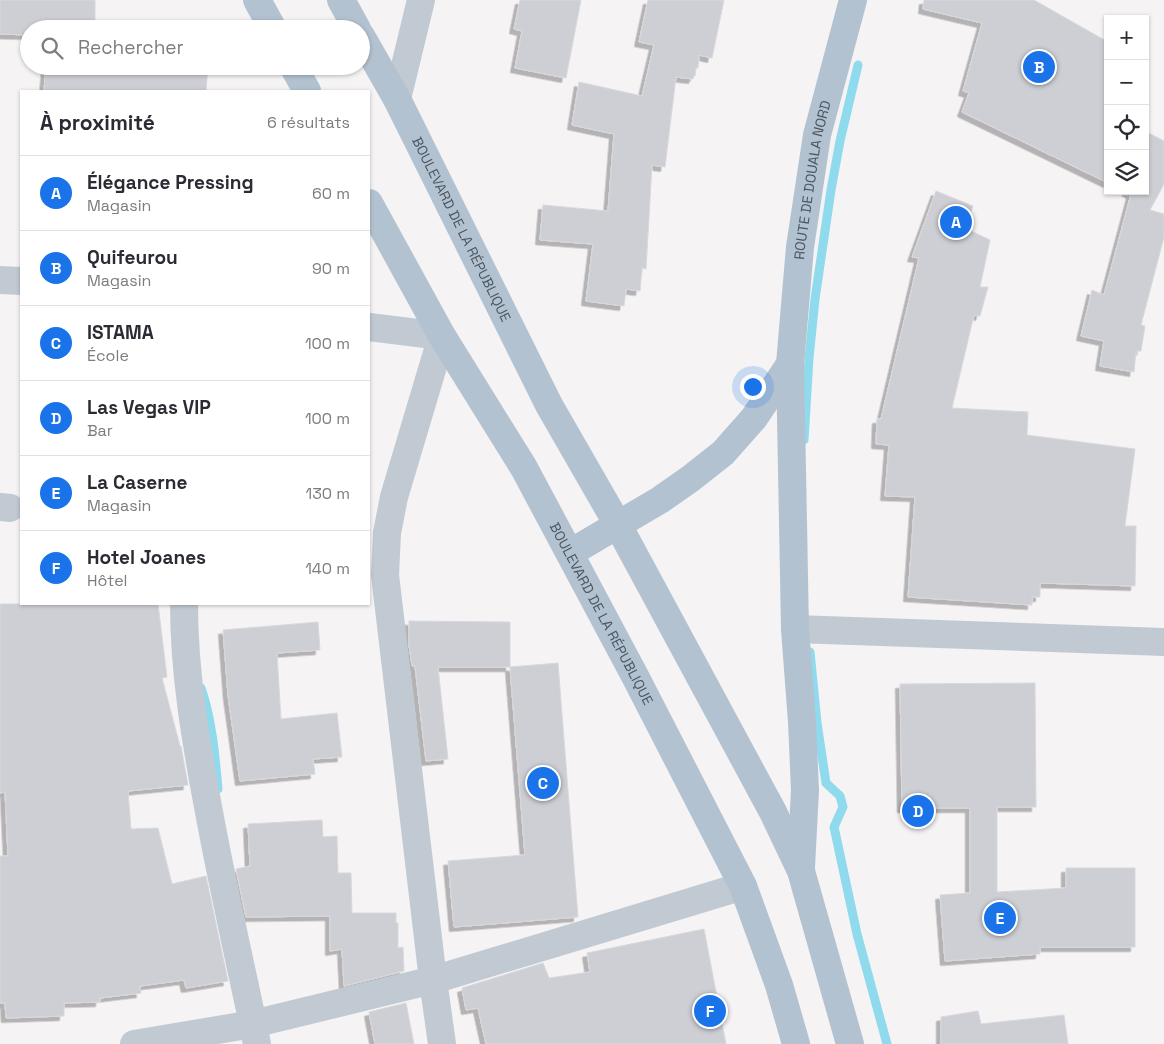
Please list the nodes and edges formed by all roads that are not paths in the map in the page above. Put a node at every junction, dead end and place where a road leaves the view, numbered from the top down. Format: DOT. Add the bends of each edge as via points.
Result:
graph roads {
  1 [pos="257,0"];
  2 [pos="341,0"];
  3 [pos="421,0"];
  4 [pos="853,0"];
  5 [pos="268,20"];
  6 [pos="352,20"];
  7 [pos="370,52"];
  8 [pos="298,75"];
  9 [pos="306,90"];
  10 [pos="397,99"];
  11 [pos="370,205"];
  12 [pos="0,280"];
  13 [pos="20,281"];
  14 [pos="370,326"];
  15 [pos="442,336"];
  16 [pos="790,364"];
  17 [pos="618,524"];
  18 [pos="570,553"];
  19 [pos="184,605"];
  20 [pos="795,629"];
  21 [pos="1164,642"];
  22 [pos="801,871"];
  23 [pos="743,886"];
  24 [pos="433,980"];
  25 [pos="255,1034"];
  26 [pos="134,1044"];
  27 [pos="442,1044"];
  28 [pos="796,1044"];
  29 [pos="850,1044"];
  1 -- 5 [label="main road"];
  2 -- 6 [label="main road"];
  3 -- 10 [label="street"];
  4 -- 16 [label="main road, ROUTE DE DOUALA NORD" via="817,135 800,247"];
  7 -- 10 [label="main road, BOULEVARD DE LA RÉPUBLIQUE"];
  8 -- 9 [label="main road"];
  10 -- 17 [label="main road, BOULEVARD DE LA RÉPUBLIQUE" via="550,405"];
  11 -- 15 [label="main road, BOULEVARD DE LA RÉPUBLIQUE"];
  12 -- 13 [label="street"];
  14 -- 15 [label="street"];
  15 -- 18 [label="main road, BOULEVARD DE LA RÉPUBLIQUE" via="524,468"];
  15 -- 24 [label="street" via="394,497 387,533 385,575"];
  16 -- 17 [label="main road" via="754,418 723,453 660,500"];
  16 -- 20 [label="main road, ROUTE DE DOUALA NORD"];
  17 -- 18 [label="main road"];
  17 -- 22 [label="main road, BOULEVARD DE LA RÉPUBLIQUE" via="773,812"];
  18 -- 23 [label="main road, BOULEVARD DE LA RÉPUBLIQUE"];
  19 -- 25 [label="street" via="188,682 198,754"];
  20 -- 21 [label="street"];
  20 -- 22 [label="main road, ROUTE DE DOUALA NORD" via="805,790"];
  22 -- 29 [label="main road"];
  23 -- 24 [label="street"];
  23 -- 28 [label="main road, BOULEVARD DE LA RÉPUBLIQUE" via="779,985"];
  24 -- 25 [label="street"];
  24 -- 27 [label="street"];
  25 -- 26 [label="street"];
}
